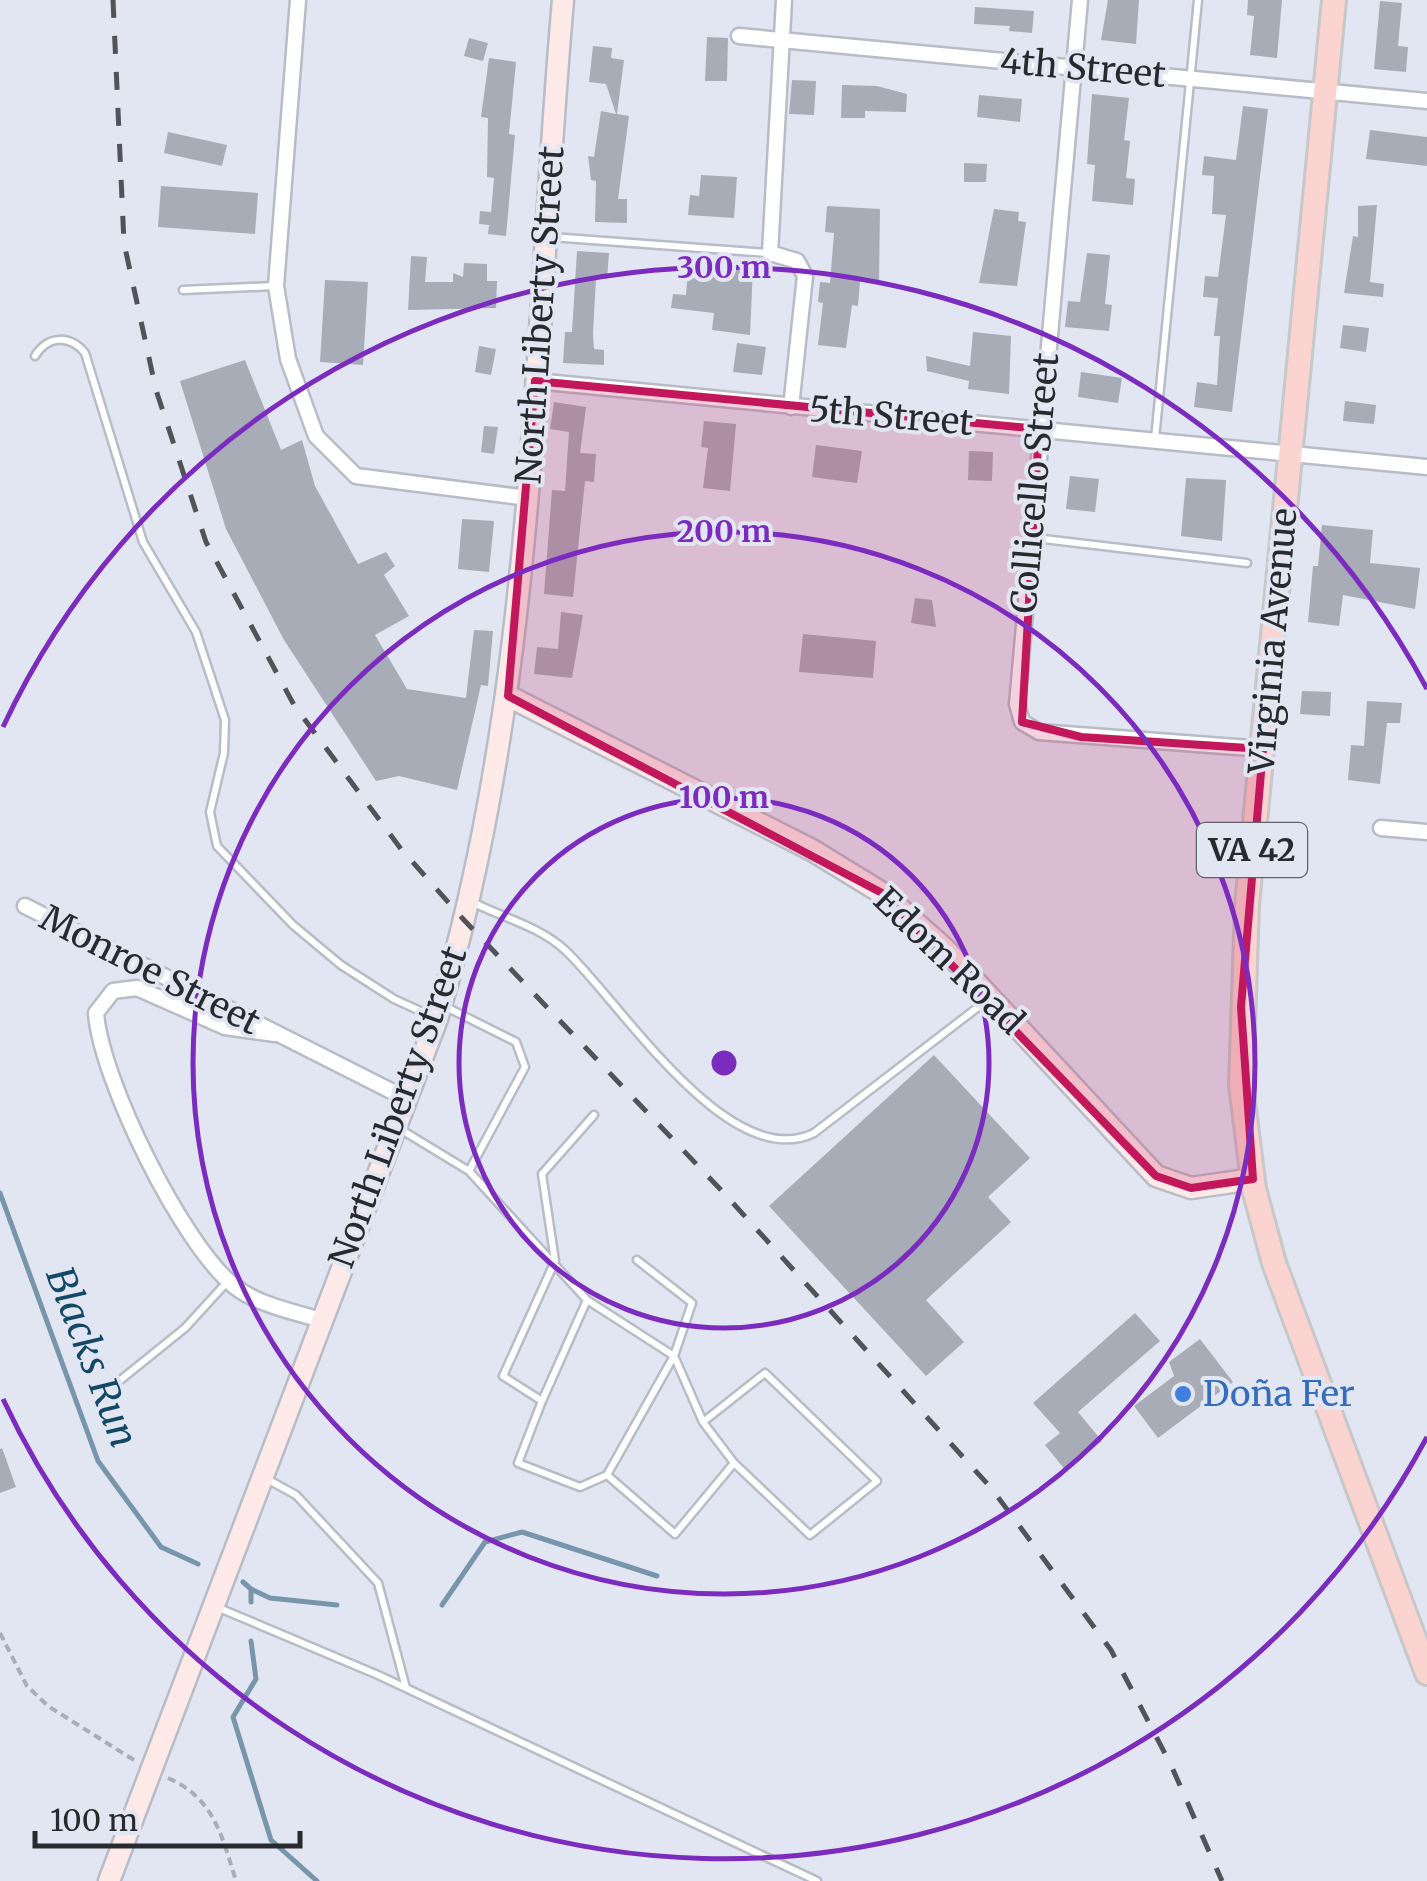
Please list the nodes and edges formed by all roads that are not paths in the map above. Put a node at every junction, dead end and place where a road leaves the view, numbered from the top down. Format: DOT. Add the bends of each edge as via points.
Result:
graph roads {
  1 [pos="298,0"];
  2 [pos="563,0"];
  3 [pos="784,0"];
  4 [pos="1080,0"];
  5 [pos="1198,0"];
  6 [pos="1334,0"];
  7 [pos="739,36"];
  8 [pos="782,42"];
  9 [pos="1074,67"];
  10 [pos="1189,78"];
  11 [pos="1326,92"];
  12 [pos="1427,101"];
  13 [pos="544,236"];
  14 [pos="770,253"];
  15 [pos="276,286"];
  16 [pos="183,290"];
  17 [pos="35,356"];
  18 [pos="535,381"];
  19 [pos="790,407"];
  20 [pos="1040,429"];
  21 [pos="1155,440"];
  22 [pos="1290,454"];
  23 [pos="1427,466"];
  24 [pos="528,498"];
  25 [pos="1029,537"];
  26 [pos="1247,562"];
  27 [pos="508,696"];
  28 [pos="1263,749"];
  29 [pos="1381,828"];
  30 [pos="1427,832"];
  31 [pos="469,900"];
  32 [pos="25,906"];
  33 [pos="990,997"];
  34 [pos="439,1012"];
  35 [pos="275,1034"];
  36 [pos="405,1098"];
  37 [pos="594,1114"];
  38 [pos="394,1126"];
  39 [pos="468,1171"];
  40 [pos="1253,1180"];
  41 [pos="637,1260"];
  42 [pos="555,1262"];
  43 [pos="229,1280"];
  44 [pos="587,1300"];
  45 [pos="320,1320"];
  46 [pos="674,1356"];
  47 [pos="118,1382"];
  48 [pos="542,1401"];
  49 [pos="703,1422"];
  50 [pos="734,1463"];
  51 [pos="262,1476"];
  52 [pos="607,1476"];
  53 [pos="213,1606"];
  54 [pos="1427,1673"];
  55 [pos="406,1688"];
  56 [pos="109,1881"];
  57 [pos="817,1881"];
  1 -- 15 [label="street"];
  2 -- 13 [label="street, North Liberty Street"];
  3 -- 8 [label="street"];
  4 -- 9 [label="street, Collicello Street"];
  5 -- 10 [label="lane"];
  6 -- 11 [label="main road, Virginia Avenue / VA 42"];
  7 -- 8 [label="street, 4th Street"];
  8 -- 9 [label="street, 4th Street"];
  8 -- 14 [label="street"];
  9 -- 10 [label="street, 4th Street"];
  9 -- 20 [label="street, Collicello Street"];
  10 -- 11 [label="street, 4th Street"];
  10 -- 21 [label="lane"];
  11 -- 12 [label="street, 4th Street"];
  11 -- 22 [label="main road, Virginia Avenue / VA 42"];
  13 -- 14 [label="lane"];
  13 -- 18 [label="street, North Liberty Street"];
  14 -- 19 [label="street" via="793,259 805,272"];
  15 -- 16 [label="lane"];
  15 -- 24 [label="street" via="288,360 316,436 356,476"];
  17 -- 34 [label="lane" via="60,339 86,353 144,542 203,651 226,728 210,812 220,852 348,971"];
  18 -- 19 [label="street, 5th Street"];
  18 -- 24 [label="street, North Liberty Street"];
  19 -- 20 [label="street, 5th Street"];
  20 -- 21 [label="street, 5th Street"];
  20 -- 25 [label="street, Collicello Street"];
  21 -- 22 [label="street, 5th Street"];
  22 -- 23 [label="street, 5th Street"];
  22 -- 28 [label="main road, Virginia Avenue / VA 42"];
  24 -- 27 [label="street, North Liberty Street"];
  25 -- 26 [label="lane"];
  25 -- 28 [label="street, Collicello Street" via="1017,704 1022,722 1039,732 1081,737"];
  27 -- 31 [label="street, North Liberty Street"];
  27 -- 33 [label="street, Edom Road" via="848,870 923,927"];
  28 -- 40 [label="main road, Virginia Avenue / VA 42" via="1240,1007"];
  29 -- 30 [label="street"];
  31 -- 33 [label="lane" via="560,946 655,1053 748,1132 769,1140 814,1133"];
  31 -- 34 [label="street, North Liberty Street"];
  32 -- 35 [label="street, Monroe Street"];
  33 -- 40 [label="street, Edom Road" via="1156,1176 1191,1188"];
  34 -- 36 [label="street, North Liberty Street"];
  34 -- 39 [label="lane" via="516,1042 525,1068"];
  35 -- 36 [label="street, Monroe Street"];
  35 -- 43 [label="street, Monroe Street" via="225,1027 137,988 110,994 96,1014 106,1056 164,1192 192,1239"];
  36 -- 38 [label="street, North Liberty Street"];
  37 -- 42 [label="lane" via="542,1174"];
  38 -- 39 [label="lane"];
  38 -- 45 [label="street, North Liberty Street"];
  39 -- 42 [label="lane"];
  40 -- 54 [label="main road, Virginia Avenue / VA 42" via="1281,1286"];
  41 -- 46 [label="lane" via="692,1303"];
  42 -- 44 [label="lane"];
  42 -- 48 [label="lane" via="503,1376"];
  43 -- 45 [label="street, Monroe Street" via="257,1299"];
  43 -- 47 [label="lane" via="185,1328"];
  44 -- 46 [label="lane"];
  44 -- 48 [label="lane"];
  45 -- 51 [label="street, North Liberty Street"];
  46 -- 49 [label="lane"];
  46 -- 52 [label="lane"];
  48 -- 52 [label="lane" via="518,1462 580,1488"];
  49 -- 50 [label="lane"];
  49 -- 50 [label="lane" via="764,1373 877,1480 810,1535"];
  50 -- 52 [label="lane" via="675,1534"];
  51 -- 53 [label="street, North Liberty Street"];
  51 -- 55 [label="lane" via="296,1495 378,1584"];
  53 -- 55 [label="lane"];
  53 -- 56 [label="street, North Liberty Street"];
  55 -- 57 [label="lane"];
}
